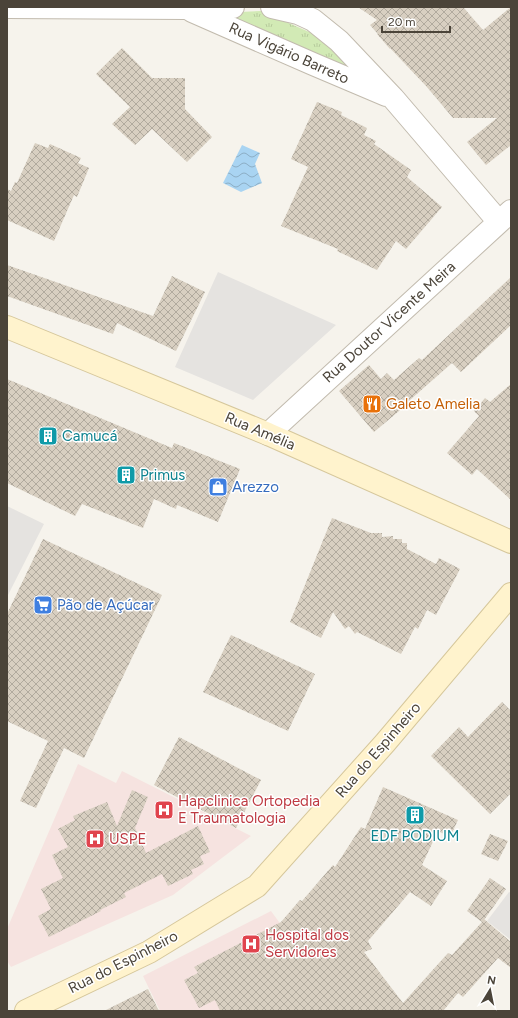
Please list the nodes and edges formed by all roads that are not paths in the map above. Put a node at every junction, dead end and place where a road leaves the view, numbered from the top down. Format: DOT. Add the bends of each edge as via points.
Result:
graph roads {
  1 [pos="7,7"];
  2 [pos="233,7"];
  3 [pos="272,7"];
  4 [pos="186,8"];
  5 [pos="393,98"];
  6 [pos="505,216"];
  7 [pos="7,327"];
  8 [pos="268,434"];
  9 [pos="511,542"];
  10 [pos="511,594"];
  11 [pos="26,1011"];
  1 -- 4 [label="street, Rua Vigário Barreto"];
  2 -- 4 [label="street, Rua Vigário Barreto"];
  3 -- 5 [label="street, Rua Vigário Barreto" via="298,12 314,20 339,41"];
  4 -- 5 [label="street, Rua Vigário Barreto"];
  5 -- 6 [label="street, Rua Vigário Barreto"];
  6 -- 8 [label="street, Rua Doutor Vicente Meira"];
  7 -- 8 [label="street, Rua Amélia"];
  8 -- 9 [label="street, Rua Amélia"];
  10 -- 11 [label="street, Rua do Espinheiro" via="385,743 257,886 149,952"];
}
